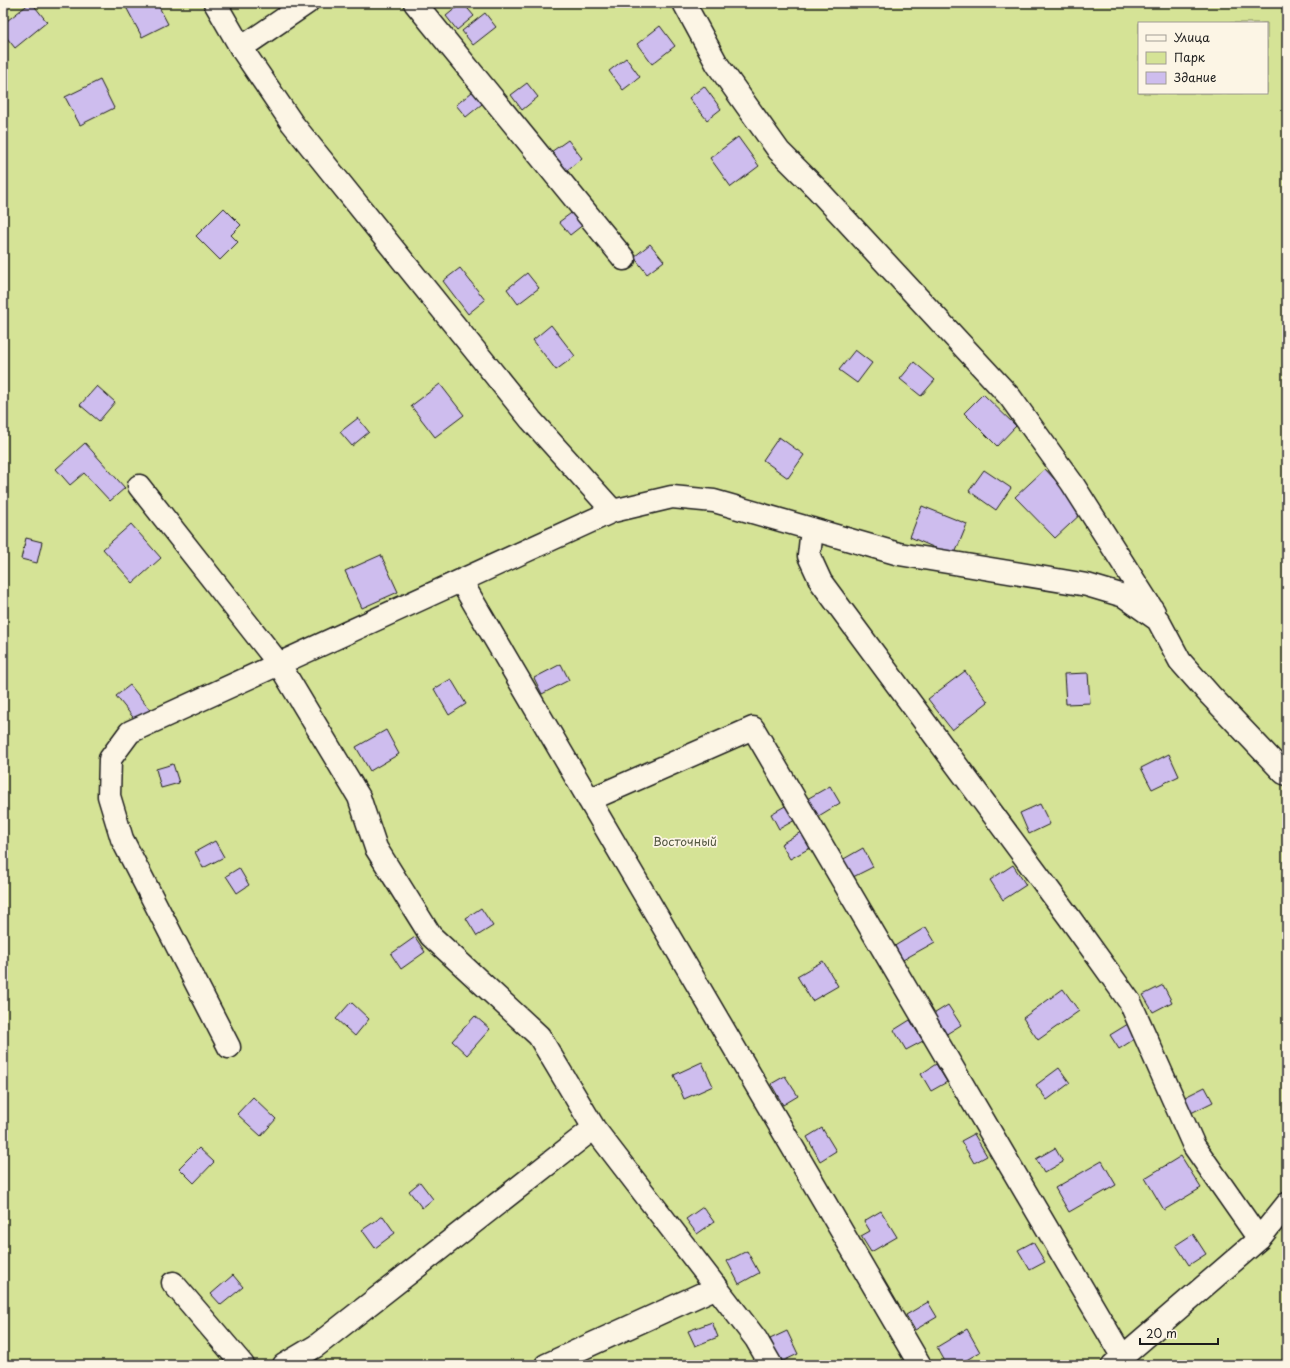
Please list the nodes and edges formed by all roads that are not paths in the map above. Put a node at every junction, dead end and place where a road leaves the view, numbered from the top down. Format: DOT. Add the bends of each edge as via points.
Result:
graph roads {
  1 [pos="215,3"];
  2 [pos="306,3"];
  3 [pos="415,3"];
  4 [pos="684,3"];
  5 [pos="241,48"];
  6 [pos="624,259"];
  7 [pos="139,486"];
  8 [pos="613,511"];
  9 [pos="812,529"];
  10 [pos="461,581"];
  11 [pos="1158,620"];
  12 [pos="279,664"];
  13 [pos="1287,774"];
  14 [pos="589,800"];
  15 [pos="229,1047"];
  16 [pos="594,1128"];
  17 [pos="1287,1204"];
  18 [pos="1259,1238"];
  19 [pos="173,1283"];
  20 [pos="717,1287"];
  21 [pos="1118,1361"];
  22 [pos="243,1365"];
  23 [pos="284,1365"];
  24 [pos="546,1365"];
  25 [pos="771,1365"];
  26 [pos="920,1365"];
  1 -- 5 [label="lane"];
  2 -- 5 [label="lane"];
  3 -- 6 [label="lane"];
  4 -- 11 [label="lane" via="717,64 779,151 1010,397 1072,483"];
  5 -- 8 [label="lane" via="292,123 531,420"];
  7 -- 12 [label="lane"];
  8 -- 9 [label="lane" via="672,497 714,500"];
  8 -- 10 [label="lane"];
  9 -- 11 [label="lane" via="899,554 1087,585 1124,596"];
  9 -- 18 [label="lane" via="809,556 821,582 1130,1002 1194,1146"];
  10 -- 12 [label="lane"];
  10 -- 14 [label="lane"];
  11 -- 13 [label="lane" via="1180,662"];
  12 -- 15 [label="lane" via="130,732 110,759 109,796 122,839"];
  12 -- 16 [label="lane" via="359,797 376,848 431,936 539,1036"];
  14 -- 21 [label="lane" via="753,728"];
  14 -- 26 [label="lane"];
  16 -- 20 [label="lane"];
  16 -- 23 [label="lane" via="316,1346"];
  17 -- 18 [label="lane"];
  18 -- 21 [label="lane"];
  19 -- 22 [label="lane"];
  20 -- 24 [label="lane"];
  20 -- 25 [label="lane" via="756,1338"];
}
